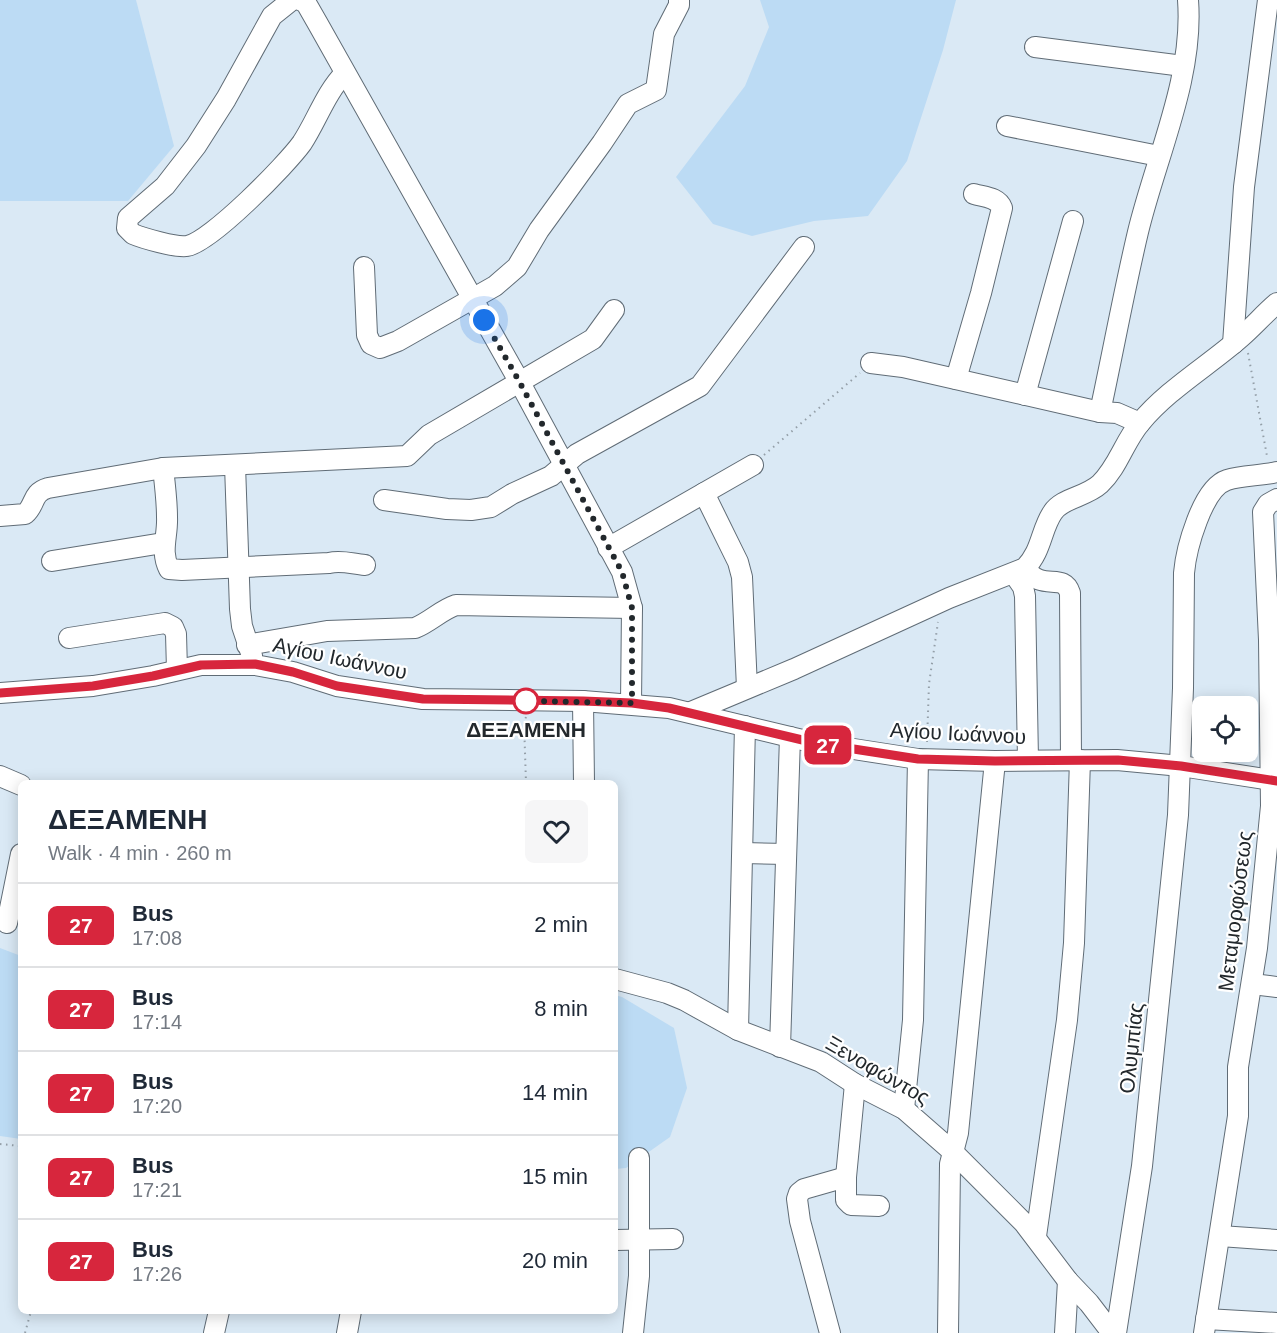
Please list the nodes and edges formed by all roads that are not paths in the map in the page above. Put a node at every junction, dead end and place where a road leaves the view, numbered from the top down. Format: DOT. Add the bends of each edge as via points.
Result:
graph roads {
  1 [pos="292,0"];
  2 [pos="300,0"];
  3 [pos="679,0"];
  4 [pos="1188,0"];
  5 [pos="1268,0"];
  6 [pos="1035,47"];
  7 [pos="1183,66"];
  8 [pos="345,73"];
  9 [pos="1007,126"];
  10 [pos="1159,156"];
  11 [pos="974,194"];
  12 [pos="1073,221"];
  13 [pos="804,247"];
  14 [pos="364,267"];
  15 [pos="472,299"];
  16 [pos="1277,303"];
  17 [pos="614,309"];
  18 [pos="1237,341"];
  19 [pos="871,363"];
  20 [pos="956,379"];
  21 [pos="519,381"];
  22 [pos="1025,395"];
  23 [pos="1100,412"];
  24 [pos="1140,423"];
  25 [pos="235,465"];
  26 [pos="565,465"];
  27 [pos="753,465"];
  28 [pos="163,468"];
  29 [pos="1275,472"];
  30 [pos="704,493"];
  31 [pos="1277,499"];
  32 [pos="384,500"];
  33 [pos="0,516"];
  34 [pos="163,543"];
  35 [pos="608,549"];
  36 [pos="52,561"];
  37 [pos="365,565"];
  38 [pos="238,566"];
  39 [pos="1019,571"];
  40 [pos="632,608"];
  41 [pos="69,638"];
  42 [pos="247,645"];
  43 [pos="255,664"];
  44 [pos="177,670"];
  45 [pos="747,688"];
  46 [pos="0,693"];
  47 [pos="583,701"];
  48 [pos="632,703"];
  49 [pos="691,712"];
  50 [pos="745,726"];
  51 [pos="790,737"];
  52 [pos="922,759"];
  53 [pos="1028,760"];
  54 [pos="1076,760"];
  55 [pos="995,761"];
  56 [pos="1181,766"];
  57 [pos="0,776"];
  58 [pos="584,780"];
  59 [pos="1274,780"];
  60 [pos="18,784"];
  61 [pos="743,853"];
  62 [pos="786,854"];
  63 [pos="18,869"];
  64 [pos="7,923"];
  65 [pos="618,980"];
  66 [pos="1252,984"];
  67 [pos="1277,987"];
  68 [pos="738,1030"];
  69 [pos="780,1047"];
  70 [pos="855,1084"];
  71 [pos="904,1109"];
  72 [pos="952,1151"];
  73 [pos="639,1158"];
  74 [pos="846,1177"];
  75 [pos="879,1206"];
  76 [pos="1036,1236"];
  77 [pos="1220,1236"];
  78 [pos="638,1239"];
  79 [pos="673,1239"];
  80 [pos="618,1240"];
  81 [pos="1277,1240"];
  82 [pos="1068,1281"];
  83 [pos="218,1314"];
  84 [pos="350,1314"];
  85 [pos="1277,1323"];
  86 [pos="1205,1326"];
  87 [pos="214,1333"];
  88 [pos="347,1333"];
  89 [pos="633,1333"];
  90 [pos="830,1333"];
  91 [pos="948,1333"];
  92 [pos="1065,1333"];
  93 [pos="1114,1333"];
  1 -- 8 [label="street" via="272,16 196,146 165,186 128,218 127,228 132,233 177,246 201,240 238,210 301,144 335,83"];
  2 -- 8 [label="street" via="306,3"];
  3 -- 15 [label="street" via="664,34 656,90 628,104 517,267"];
  4 -- 7 [label="street"];
  5 -- 18 [label="street" via="1244,187"];
  6 -- 7 [label="street"];
  7 -- 10 [label="street" via="1170,128"];
  8 -- 15 [label="street"];
  9 -- 10 [label="street"];
  10 -- 23 [label="street" via="1138,232"];
  11 -- 20 [label="street" via="995,199 1002,208"];
  12 -- 22 [label="street"];
  13 -- 26 [label="street" via="700,386 577,454"];
  14 -- 15 [label="street" via="367,334 371,344 380,348"];
  15 -- 21 [label="street"];
  16 -- 18 [label="street"];
  17 -- 21 [label="street" via="593,339"];
  18 -- 24 [label="street"];
  19 -- 20 [label="street"];
  20 -- 22 [label="street"];
  21 -- 25 [label="street" via="420,441 407,456"];
  21 -- 26 [label="street"];
  22 -- 23 [label="street"];
  23 -- 24 [label="street" via="1116,413"];
  24 -- 39 [label="street" via="1116,466 1100,484 1053,511 1032,561"];
  25 -- 28 [label="street"];
  25 -- 38 [label="street"];
  26 -- 32 [label="street" via="490,507 447,509"];
  26 -- 35 [label="street"];
  27 -- 30 [label="street"];
  28 -- 33 [label="street" via="40,490 25,514"];
  28 -- 34 [label="street" via="167,533"];
  29 -- 56 [label="street, Ολυμπίας" via="1225,480 1215,487 1206,499 1190,540 1184,573"];
  30 -- 35 [label="street"];
  30 -- 45 [label="street" via="742,577"];
  31 -- 59 [label="street, Μεταμορφώσεως" via="1263,512"];
  34 -- 36 [label="street"];
  34 -- 38 [label="street" via="169,569"];
  35 -- 40 [label="street" via="622,572"];
  37 -- 38 [label="street" via="340,560"];
  38 -- 42 [label="street"];
  39 -- 45 [label="street"];
  39 -- 53 [label="street" via="1024,596"];
  39 -- 54 [label="street" via="1041,582 1062,582 1068,586"];
  40 -- 42 [label="street" via="456,605 415,628 327,632"];
  40 -- 48 [label="street"];
  41 -- 44 [label="street" via="165,623 176,634"];
  42 -- 43 [label="street"];
  43 -- 44 [label="street, Αγίου Ιωάννου" via="201,665"];
  43 -- 47 [label="street, Αγίου Ιωάννου" via="337,686 423,699"];
  44 -- 46 [label="street, Αγίου Ιωάννου" via="93,686"];
  45 -- 49 [label="street"];
  47 -- 48 [label="street, Αγίου Ιωάννου"];
  47 -- 58 [label="street"];
  48 -- 49 [label="street, Αγίου Ιωάννου"];
  49 -- 50 [label="street, Αγίου Ιωάννου"];
  50 -- 51 [label="street, Αγίου Ιωάννου"];
  50 -- 61 [label="street"];
  51 -- 52 [label="street, Αγίου Ιωάννου"];
  51 -- 62 [label="street"];
  52 -- 55 [label="street, Αγίου Ιωάννου"];
  52 -- 71 [label="street" via="914,1020"];
  53 -- 54 [label="street, Αγίου Ιωάννου"];
  53 -- 55 [label="street, Αγίου Ιωάννου"];
  54 -- 56 [label="street, Αγίου Ιωάννου"];
  54 -- 76 [label="street" via="1074,943"];
  55 -- 72 [label="street" via="958,1133"];
  56 -- 59 [label="street, Αγίου Ιωάννου"];
  56 -- 93 [label="street, Ολυμπίας" via="1142,1166"];
  57 -- 60 [label="street"];
  59 -- 66 [label="street, Μεταμορφώσεως"];
  61 -- 62 [label="street"];
  61 -- 68 [label="street"];
  62 -- 69 [label="street"];
  63 -- 64 [label="street"];
  65 -- 68 [label="street, Ξενοφώντος" via="684,1000"];
  66 -- 67 [label="street"];
  66 -- 77 [label="street, Μεταμορφώσεως" via="1238,1067 1238,1116"];
  68 -- 69 [label="street, Ξενοφώντος"];
  69 -- 70 [label="street, Ξενοφώντος" via="821,1062"];
  70 -- 71 [label="street, Ξενοφώντος"];
  70 -- 74 [label="street"];
  71 -- 72 [label="street, Ξενοφώντος"];
  72 -- 76 [label="street, Ξενοφώντος"];
  72 -- 91 [label="street"];
  73 -- 78 [label="street"];
  74 -- 75 [label="street" via="848,1203"];
  74 -- 90 [label="street" via="804,1189 797,1199"];
  76 -- 82 [label="street, Ξενοφώντος"];
  77 -- 81 [label="street"];
  77 -- 86 [label="street, Μεταμορφώσεως"];
  78 -- 79 [label="street"];
  78 -- 80 [label="street"];
  78 -- 89 [label="street"];
  82 -- 92 [label="street"];
  82 -- 93 [label="street, Ξενοφώντος"];
  83 -- 87 [label="street"];
  84 -- 88 [label="street"];
  85 -- 86 [label="street"];
}
